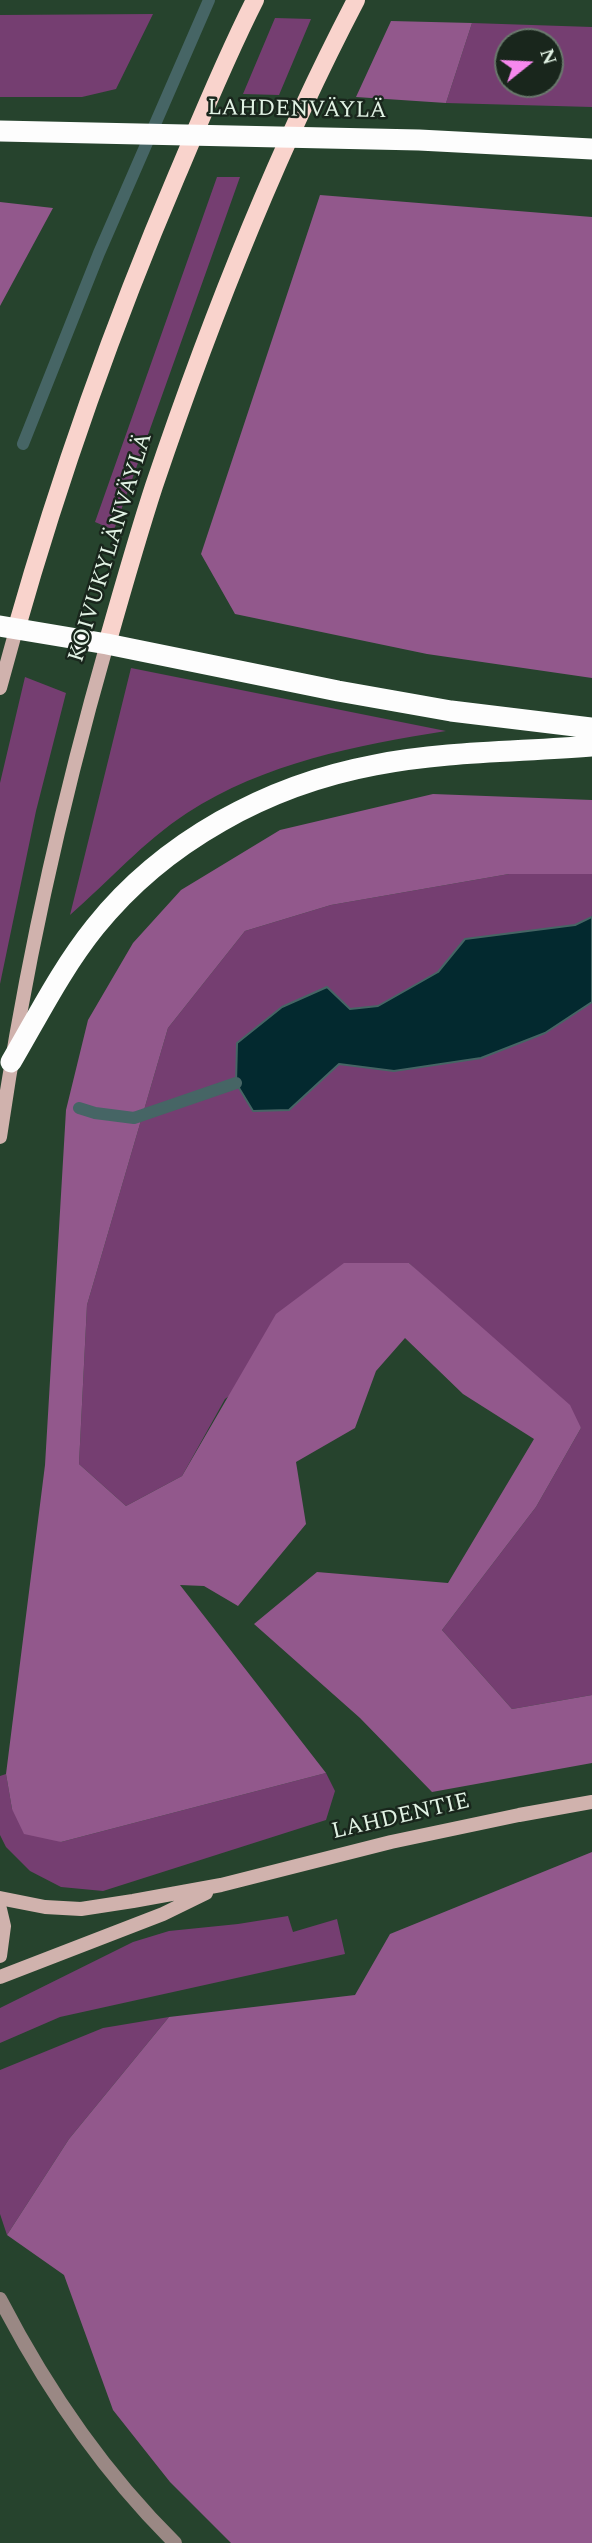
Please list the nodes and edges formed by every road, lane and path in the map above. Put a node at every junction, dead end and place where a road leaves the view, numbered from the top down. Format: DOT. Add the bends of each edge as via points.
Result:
graph roads {
  1 [pos="255,0"];
  2 [pos="356,0"];
  3 [pos="0,131"];
  4 [pos="592,149"];
  5 [pos="8,628"];
  6 [pos="107,644"];
  7 [pos="0,688"];
  8 [pos="592,728"];
  9 [pos="592,746"];
  10 [pos="11,1062"];
  11 [pos="0,1137"];
  12 [pos="592,1802"];
  13 [pos="221,1885"];
  14 [pos="0,1898"];
  15 [pos="0,1909"];
  16 [pos="0,1956"];
  17 [pos="0,1977"];
  18 [pos="0,2299"];
  19 [pos="175,2543"];
  1 -- 5 [label="main road" via="226,57 132,280"];
  2 -- 6 [label="main road, KOIVUKYLÄNVÄYLÄ" via="258,212 201,355 154,488"];
  3 -- 4 [label="highway, LAHDENVÄYLÄ" via="419,140"];
  5 -- 6 [label="highway"];
  5 -- 7 [label="main road"];
  6 -- 8 [label="highway" via="451,711"];
  6 -- 10 [label="main road, KOIVUKYLÄNVÄYLÄ" via="54,853"];
  9 -- 10 [label="highway" via="375,765 312,781 246,807 156,866 97,925 72,958"];
  10 -- 11 [label="main road, KOIVUKYLÄNVÄYLÄ"];
  12 -- 13 [label="main road, LAHDENTIE" via="391,1842"];
  13 -- 14 [label="main road, LAHDENTIE" via="80,1909"];
  13 -- 17 [label="main road, LAHDENTIE" via="163,1914"];
  15 -- 16 [label="main road" via="4,1926"];
  18 -- 19 [label="street" via="86,2440 143,2512"];
}
